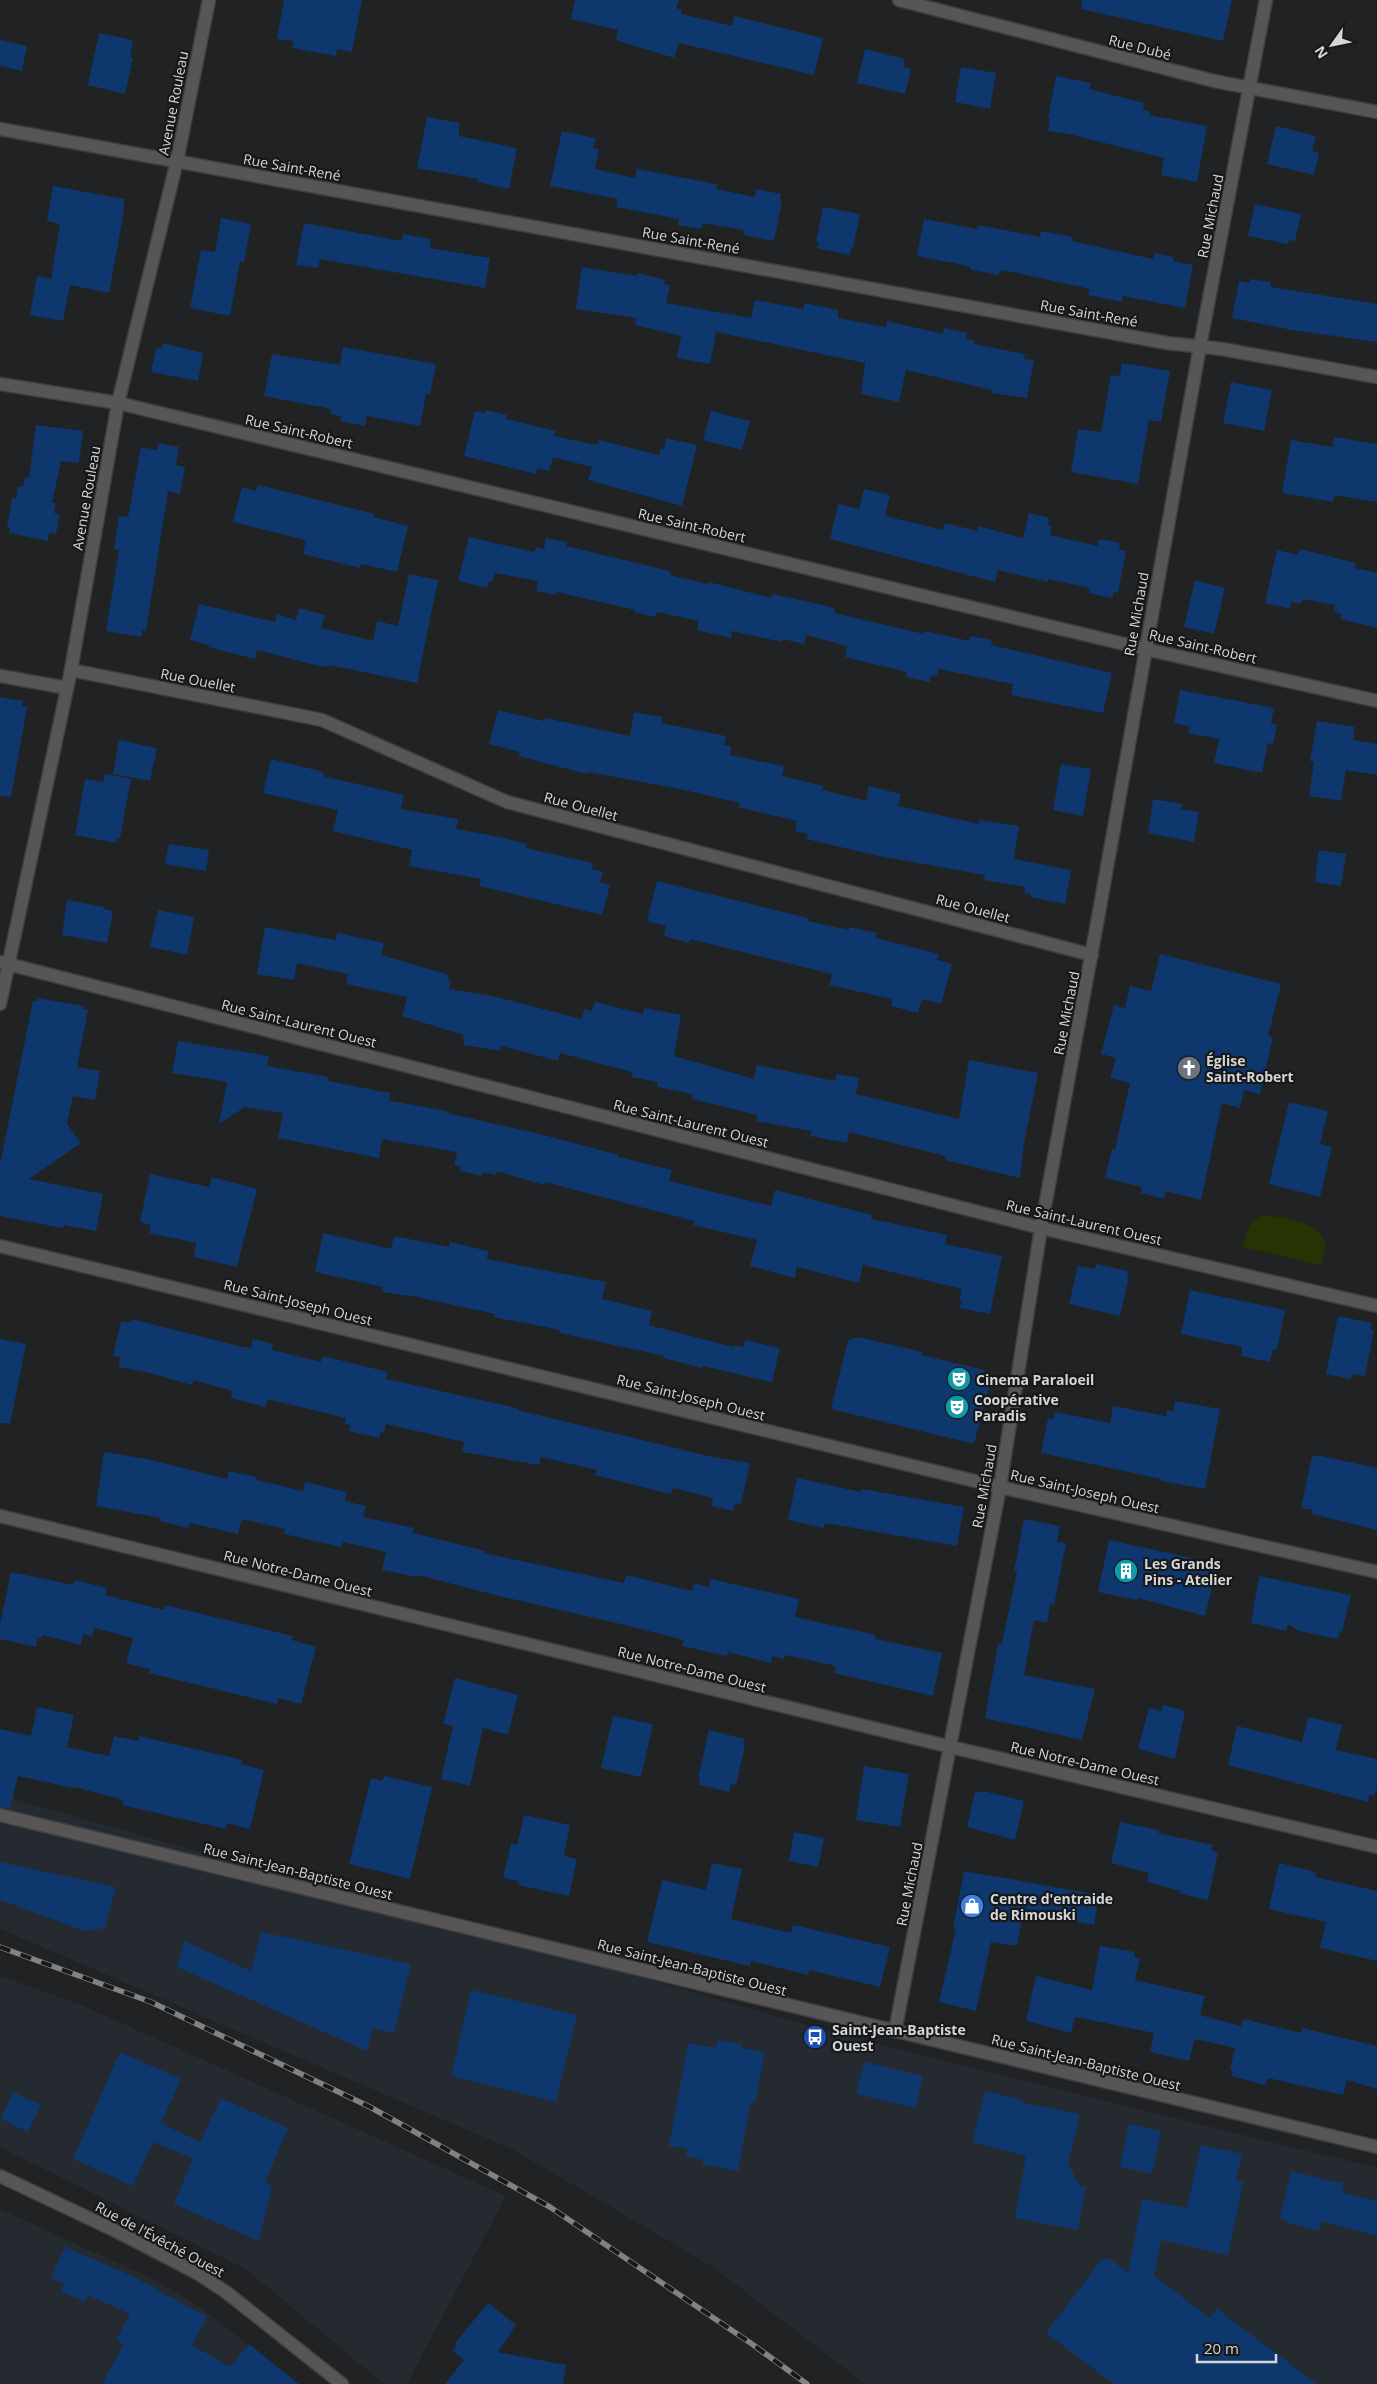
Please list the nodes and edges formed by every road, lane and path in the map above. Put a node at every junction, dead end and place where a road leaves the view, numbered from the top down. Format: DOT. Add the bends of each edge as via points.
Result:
graph roads {
  1 [pos="209,0"];
  2 [pos="898,0"];
  3 [pos="1266,0"];
  4 [pos="1250,89"];
  5 [pos="1377,112"];
  6 [pos="0,129"];
  7 [pos="177,162"];
  8 [pos="1200,346"];
  9 [pos="1377,376"];
  10 [pos="0,384"];
  11 [pos="118,403"];
  12 [pos="1145,649"];
  13 [pos="71,670"];
  14 [pos="0,676"];
  15 [pos="67,688"];
  16 [pos="1377,701"];
  17 [pos="1092,955"];
  18 [pos="4,963"];
  19 [pos="0,1004"];
  20 [pos="1041,1228"];
  21 [pos="0,1246"];
  22 [pos="1377,1306"];
  23 [pos="1000,1487"];
  24 [pos="0,1516"];
  25 [pos="1377,1572"];
  26 [pos="951,1747"];
  27 [pos="0,1815"];
  28 [pos="1377,1847"];
  29 [pos="895,2031"];
  30 [pos="1377,2147"];
  31 [pos="0,2176"];
  32 [pos="342,2384"];
  1 -- 7 [label="street, Avenue Rouleau"];
  2 -- 4 [label="street, Rue Dubé"];
  3 -- 4 [label="street, Rue Michaud"];
  4 -- 5 [label="street, Rue Dubé"];
  4 -- 8 [label="street, Rue Michaud"];
  6 -- 7 [label="street, Rue Saint-René"];
  7 -- 8 [label="street, Rue Saint-René" via="1167,343"];
  7 -- 11 [label="street, Avenue Rouleau"];
  8 -- 9 [label="street, Rue Saint-René"];
  8 -- 12 [label="street, Rue Michaud"];
  10 -- 11 [label="street, Rue Saint-Robert"];
  11 -- 12 [label="street, Rue Saint-Robert"];
  11 -- 13 [label="street, Avenue Rouleau"];
  12 -- 16 [label="street, Rue Saint-Robert"];
  12 -- 17 [label="street, Rue Michaud"];
  13 -- 15 [label="street, Avenue Rouleau"];
  13 -- 17 [label="street, Rue Ouellet" via="322,720 507,802"];
  14 -- 15 [label="street"];
  15 -- 18 [label="street, Avenue Rouleau"];
  17 -- 20 [label="street, Rue Michaud"];
  18 -- 19 [label="street, Avenue Rouleau"];
  18 -- 20 [label="street, Rue Saint-Laurent Ouest"];
  20 -- 22 [label="street, Rue Saint-Laurent Ouest"];
  20 -- 23 [label="street, Rue Michaud"];
  21 -- 23 [label="street, Rue Saint-Joseph Ouest"];
  23 -- 25 [label="street, Rue Saint-Joseph Ouest"];
  23 -- 26 [label="street, Rue Michaud"];
  24 -- 26 [label="street, Rue Notre-Dame Ouest"];
  26 -- 28 [label="street, Rue Notre-Dame Ouest"];
  26 -- 29 [label="street, Rue Michaud"];
  27 -- 29 [label="street, Rue Saint-Jean-Baptiste Ouest"];
  29 -- 30 [label="street, Rue Saint-Jean-Baptiste Ouest"];
  31 -- 32 [label="street, Rue de l'Évêché Ouest" via="197,2273 226,2292"];
}
